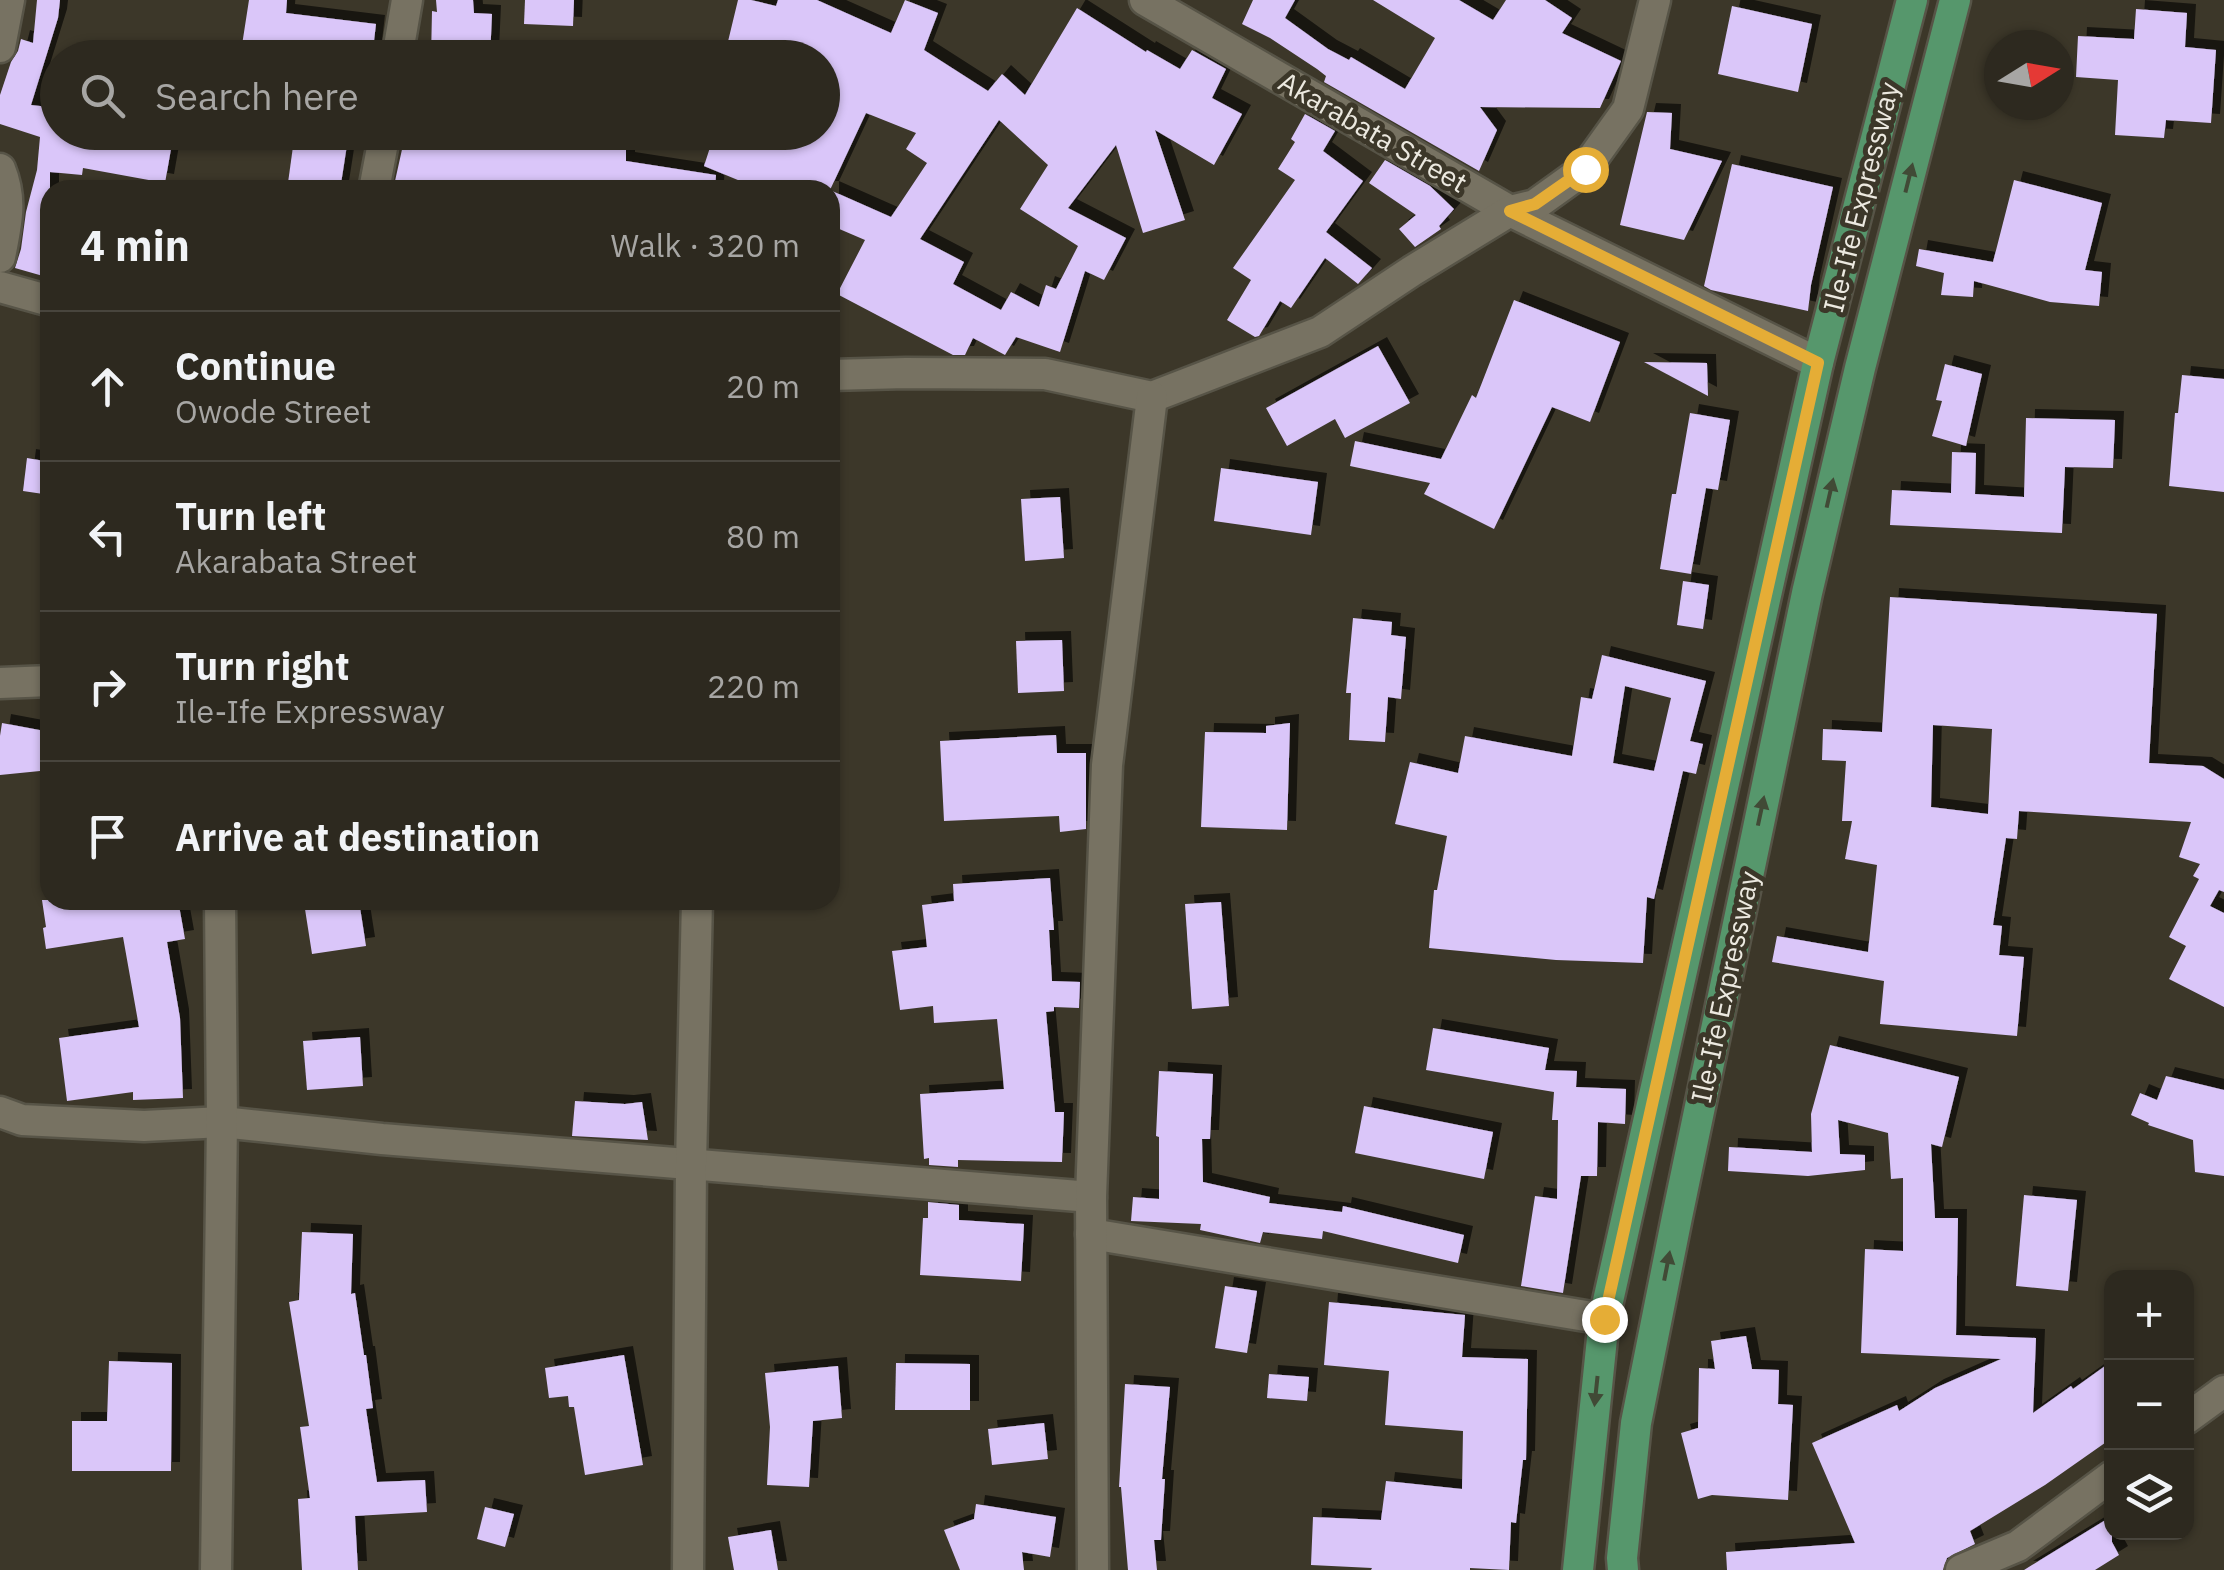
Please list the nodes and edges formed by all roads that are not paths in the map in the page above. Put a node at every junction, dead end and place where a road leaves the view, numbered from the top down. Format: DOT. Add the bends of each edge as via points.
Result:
graph roads {
  1 [pos="8,0"];
  2 [pos="406,0"];
  3 [pos="1145,0"];
  4 [pos="1655,0"];
  5 [pos="1912,0"];
  6 [pos="1955,0"];
  7 [pos="400,40"];
  8 [pos="0,47"];
  9 [pos="382,150"];
  10 [pos="0,170"];
  11 [pos="376,180"];
  12 [pos="1510,211"];
  13 [pos="0,258"];
  14 [pos="0,286"];
  15 [pos="40,298"];
  16 [pos="1818,363"];
  17 [pos="840,375"];
  18 [pos="1152,398"];
  19 [pos="40,682"];
  20 [pos="0,683"];
  21 [pos="220,910"];
  22 [pos="698,910"];
  23 [pos="0,1112"];
  24 [pos="222,1122"];
  25 [pos="691,1165"];
  26 [pos="1091,1197"];
  27 [pos="1091,1234"];
  28 [pos="1604,1319"];
  29 [pos="2224,1390"];
  30 [pos="2194,1413"];
  31 [pos="2104,1482"];
  32 [pos="216,1570"];
  33 [pos="688,1570"];
  34 [pos="1094,1570"];
  35 [pos="1578,1570"];
  36 [pos="1622,1570"];
  37 [pos="1962,1570"];
  1 -- 8 [label="street"];
  2 -- 7 [label="street"];
  3 -- 12 [label="street, Akarabata Street"];
  4 -- 12 [label="street" via="1628,109 1585,169 1535,204"];
  5 -- 16 [label="main road, Ile-Ife Expressway"];
  36 -- 6 [label="main road, Ile-Ife Expressway, one-way" via="1640,1404 1802,613"];
  9 -- 11 [label="street"];
  10 -- 13 [label="street" via="8,191"];
  12 -- 16 [label="street, Akarabata Street"];
  12 -- 18 [label="street" via="1320,332"];
  14 -- 15 [label="street"];
  16 -- 28 [label="main road, Ile-Ife Expressway"];
  17 -- 18 [label="street" via="1045,374"];
  18 -- 26 [label="street" via="1107,765"];
  19 -- 20 [label="street"];
  21 -- 24 [label="street"];
  22 -- 25 [label="street"];
  23 -- 24 [label="street" via="22,1120 144,1126"];
  24 -- 25 [label="street"];
  24 -- 32 [label="street"];
  25 -- 26 [label="street"];
  25 -- 33 [label="street"];
  26 -- 27 [label="street"];
  27 -- 28 [label="street"];
  27 -- 34 [label="street"];
  28 -- 35 [label="main road, Ile-Ife Expressway, one-way"];
  29 -- 30 [label="street"];
  31 -- 37 [label="street" via="2018,1546"];
}
